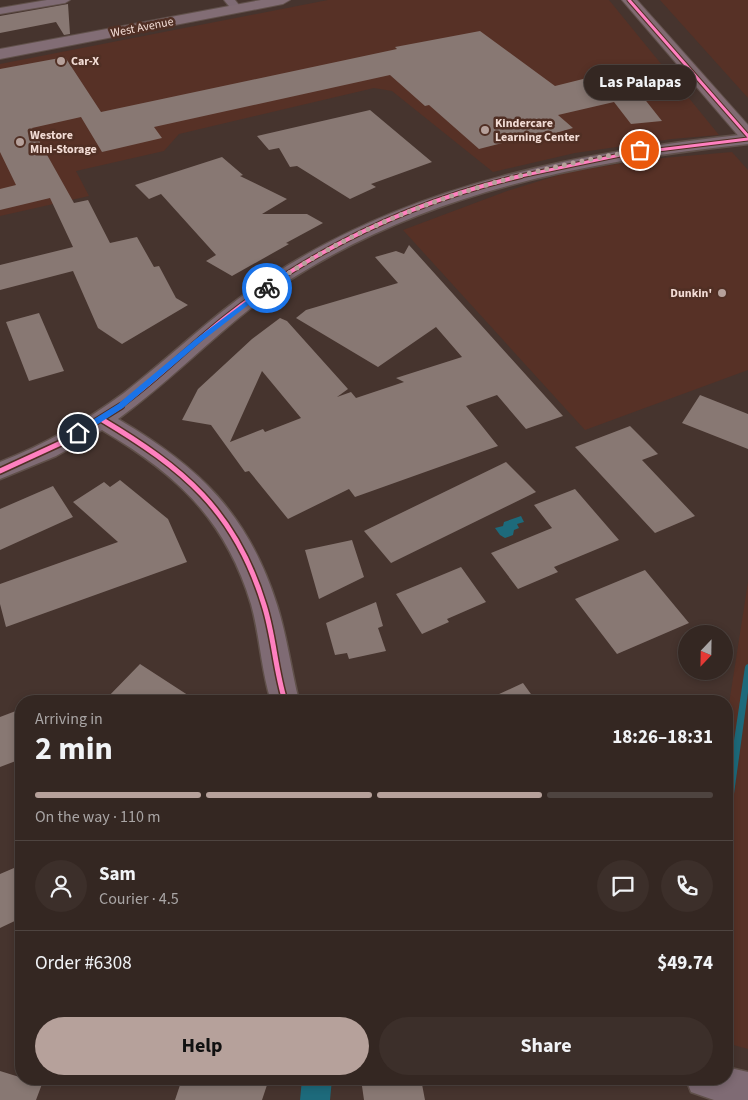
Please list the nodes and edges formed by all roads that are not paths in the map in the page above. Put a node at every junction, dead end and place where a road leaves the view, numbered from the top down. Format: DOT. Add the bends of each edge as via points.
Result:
graph roads {
  1 [pos="64,0"];
  2 [pos="283,0"];
  3 [pos="629,0"];
  4 [pos="233,4"];
  5 [pos="0,11"];
  6 [pos="0,54"];
  7 [pos="748,138"];
  8 [pos="101,419"];
  9 [pos="0,471"];
  10 [pos="283,695"];
  11 [pos="726,1085"];
  12 [pos="748,1091"];
  1 -- 5 [label="street"];
  2 -- 4 [label="main road, West Avenue"];
  3 -- 7 [label="main road"];
  4 -- 6 [label="main road, West Avenue"];
  7 -- 8 [label="street" via="640,150 565,164 472,188 401,215 345,241 280,278 235,310 150,383"];
  8 -- 9 [label="street" via="47,450"];
  8 -- 10 [label="street" via="175,467 222,516 252,572 262,601"];
  11 -- 12 [label="street"];
}
